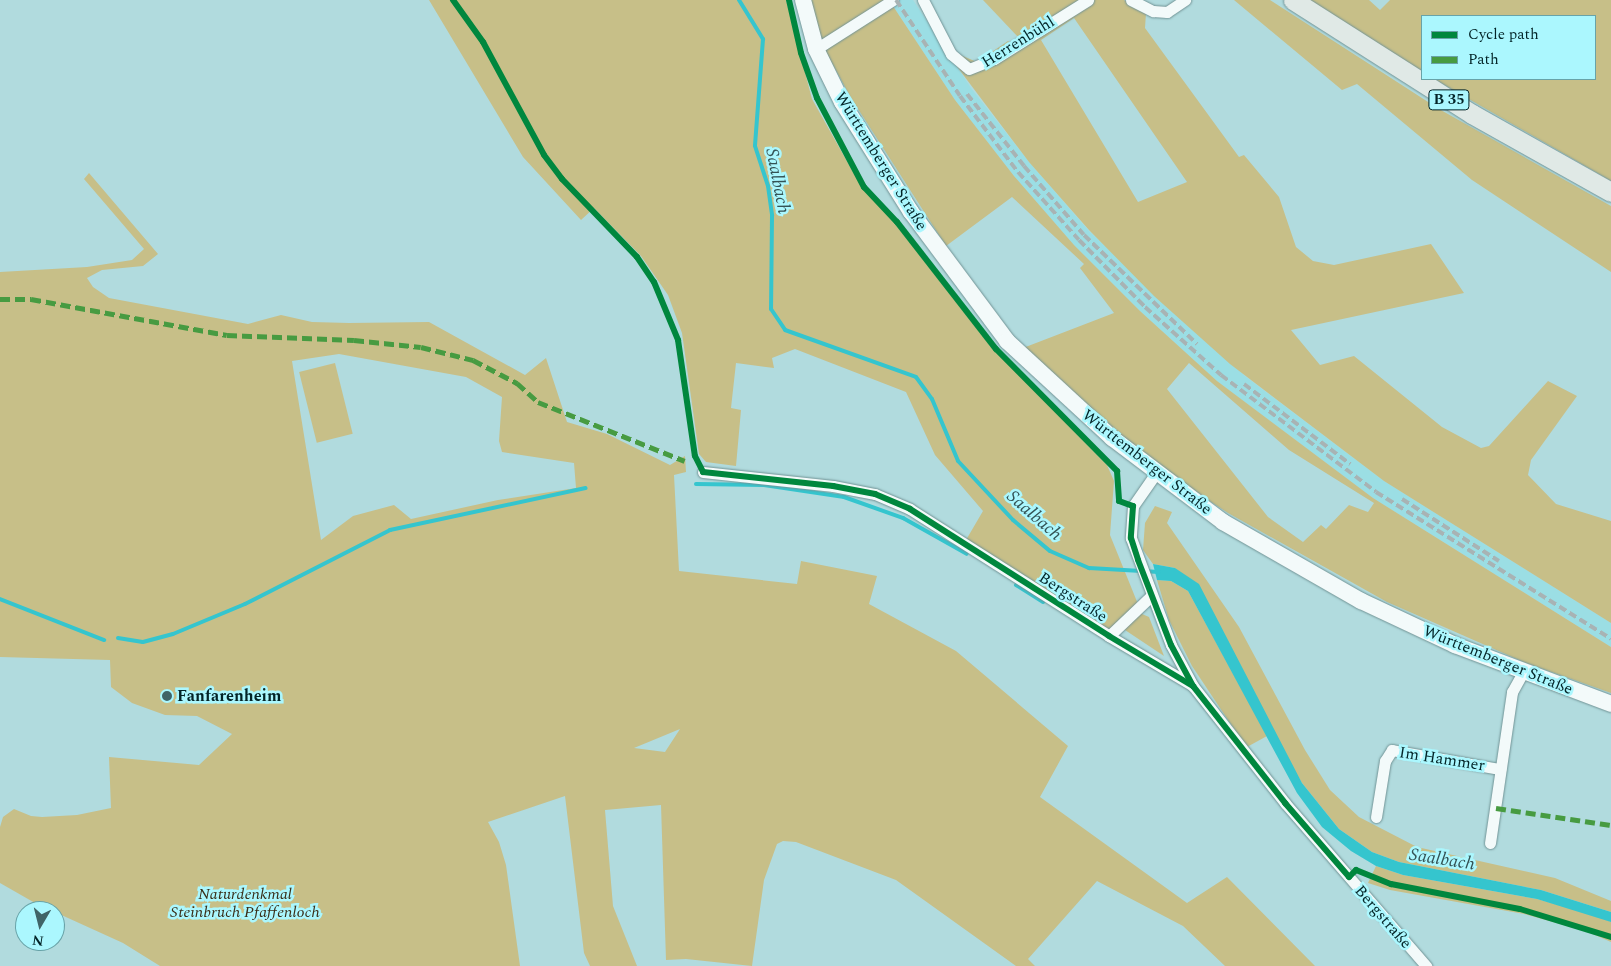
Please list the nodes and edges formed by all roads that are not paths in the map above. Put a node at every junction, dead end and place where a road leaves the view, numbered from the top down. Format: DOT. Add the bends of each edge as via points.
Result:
graph roads {
  1 [pos="803,0"];
  2 [pos="894,0"];
  3 [pos="923,0"];
  4 [pos="1088,0"];
  5 [pos="1131,0"];
  6 [pos="1186,0"];
  7 [pos="1293,0"];
  8 [pos="816,49"];
  9 [pos="1611,192"];
  10 [pos="703,472"];
  11 [pos="1156,473"];
  12 [pos="1151,596"];
  13 [pos="1109,636"];
  14 [pos="1523,672"];
  15 [pos="1193,686"];
  16 [pos="1611,704"];
  17 [pos="1500,769"];
  18 [pos="1376,817"];
  19 [pos="1490,843"];
  20 [pos="1426,966"];
  1 -- 8 [label="main road, Württemberger Straße"];
  2 -- 8 [label="street"];
  3 -- 4 [label="street, Herrenbühl" via="950,54 969,70 994,59"];
  5 -- 6 [label="street" via="1153,11 1167,12"];
  7 -- 9 [label="main road, B 35" via="1472,114"];
  8 -- 11 [label="main road, Württemberger Straße" via="842,102 879,163 966,289 1007,341 1112,438"];
  10 -- 13 [label="street, Bergstraße" via="833,486 875,494 901,505"];
  11 -- 12 [label="street" via="1133,506 1131,538"];
  11 -- 14 [label="main road, Württemberger Straße" via="1237,531 1362,601"];
  12 -- 13 [label="street"];
  12 -- 15 [label="street"];
  13 -- 15 [label="street, Bergstraße"];
  14 -- 16 [label="main road, Württemberger Straße"];
  14 -- 17 [label="street, Im Hammer" via="1512,692"];
  15 -- 20 [label="street, Bergstraße" via="1285,803"];
  17 -- 18 [label="street, Im Hammer" via="1392,750 1385,761"];
  17 -- 19 [label="street, Im Hammer"];
}
